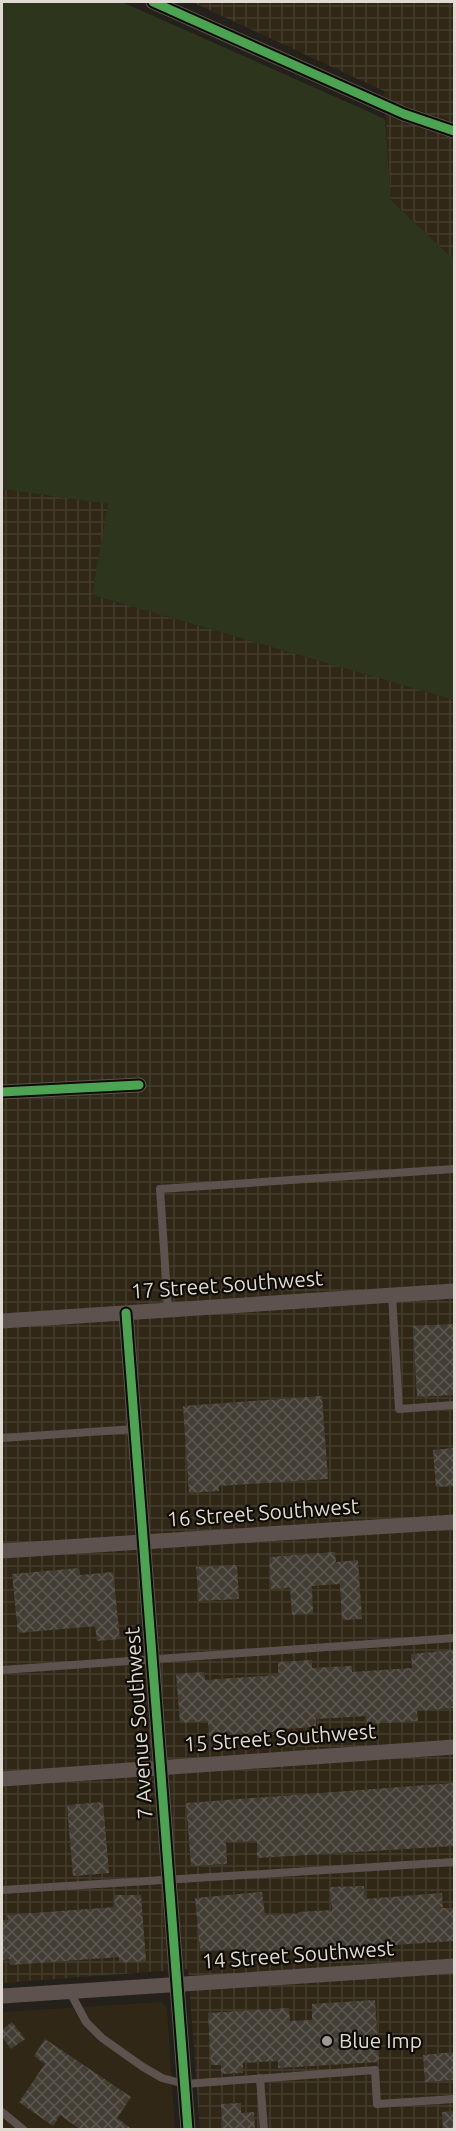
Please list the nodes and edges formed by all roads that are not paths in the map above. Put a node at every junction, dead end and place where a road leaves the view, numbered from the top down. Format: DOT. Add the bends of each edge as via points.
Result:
graph roads {
  1 [pos="153,2"];
  2 [pos="454,131"];
  3 [pos="139,1085"];
  4 [pos="2,1092"];
  5 [pos="454,1169"];
  6 [pos="454,1291"];
  7 [pos="392,1295"];
  8 [pos="168,1310"];
  9 [pos="126,1313"];
  10 [pos="2,1321"];
  11 [pos="454,1405"];
  12 [pos="135,1429"];
  13 [pos="2,1438"];
  14 [pos="454,1522"];
  15 [pos="143,1542"];
  16 [pos="2,1551"];
  17 [pos="454,1638"];
  18 [pos="153,1660"];
  19 [pos="2,1670"];
  20 [pos="454,1747"];
  21 [pos="161,1767"];
  22 [pos="2,1779"];
  23 [pos="454,1862"];
  24 [pos="169,1880"];
  25 [pos="2,1890"];
  26 [pos="454,1966"];
  27 [pos="177,1984"];
  28 [pos="70,1992"];
  29 [pos="2,1996"];
  30 [pos="261,2078"];
  31 [pos="185,2084"];
  32 [pos="454,2099"];
  33 [pos="2,2112"];
  34 [pos="24,2130"];
  35 [pos="188,2130"];
  36 [pos="264,2130"];
  1 -- 2 [label="street" via="404,114"];
  3 -- 4 [label="street"];
  5 -- 8 [label="lane" via="160,1189"];
  6 -- 7 [label="street, 17 Street Southwest"];
  7 -- 8 [label="street, 17 Street Southwest"];
  7 -- 11 [label="lane" via="399,1409"];
  8 -- 9 [label="street, 17 Street Southwest"];
  9 -- 10 [label="street, 17 Street Southwest"];
  9 -- 12 [label="street, 7 Avenue Southwest"];
  12 -- 13 [label="lane"];
  12 -- 15 [label="street, 7 Avenue Southwest"];
  14 -- 15 [label="street, 16 Street Southwest"];
  15 -- 16 [label="street, 16 Street Southwest"];
  15 -- 18 [label="street, 7 Avenue Southwest"];
  17 -- 18 [label="lane"];
  18 -- 19 [label="lane"];
  18 -- 21 [label="street, 7 Avenue Southwest"];
  20 -- 21 [label="street, 15 Street Southwest"];
  21 -- 22 [label="street, 15 Street Southwest"];
  21 -- 24 [label="street, 7 Avenue Southwest"];
  23 -- 24 [label="lane"];
  24 -- 25 [label="lane"];
  24 -- 27 [label="street, 7 Avenue Southwest"];
  26 -- 27 [label="street, 14 Street Southwest"];
  27 -- 28 [label="street, 14 Street Southwest"];
  27 -- 31 [label="street, 7 Avenue Southwest"];
  28 -- 29 [label="street, 14 Street Southwest"];
  28 -- 31 [label="lane" via="86,2022 102,2038 162,2078"];
  30 -- 31 [label="lane"];
  30 -- 32 [label="lane" via="375,2070 377,2104"];
  30 -- 36 [label="lane"];
  31 -- 35 [label="street, 7 Avenue Southwest"];
  33 -- 34 [label="lane"];
}
